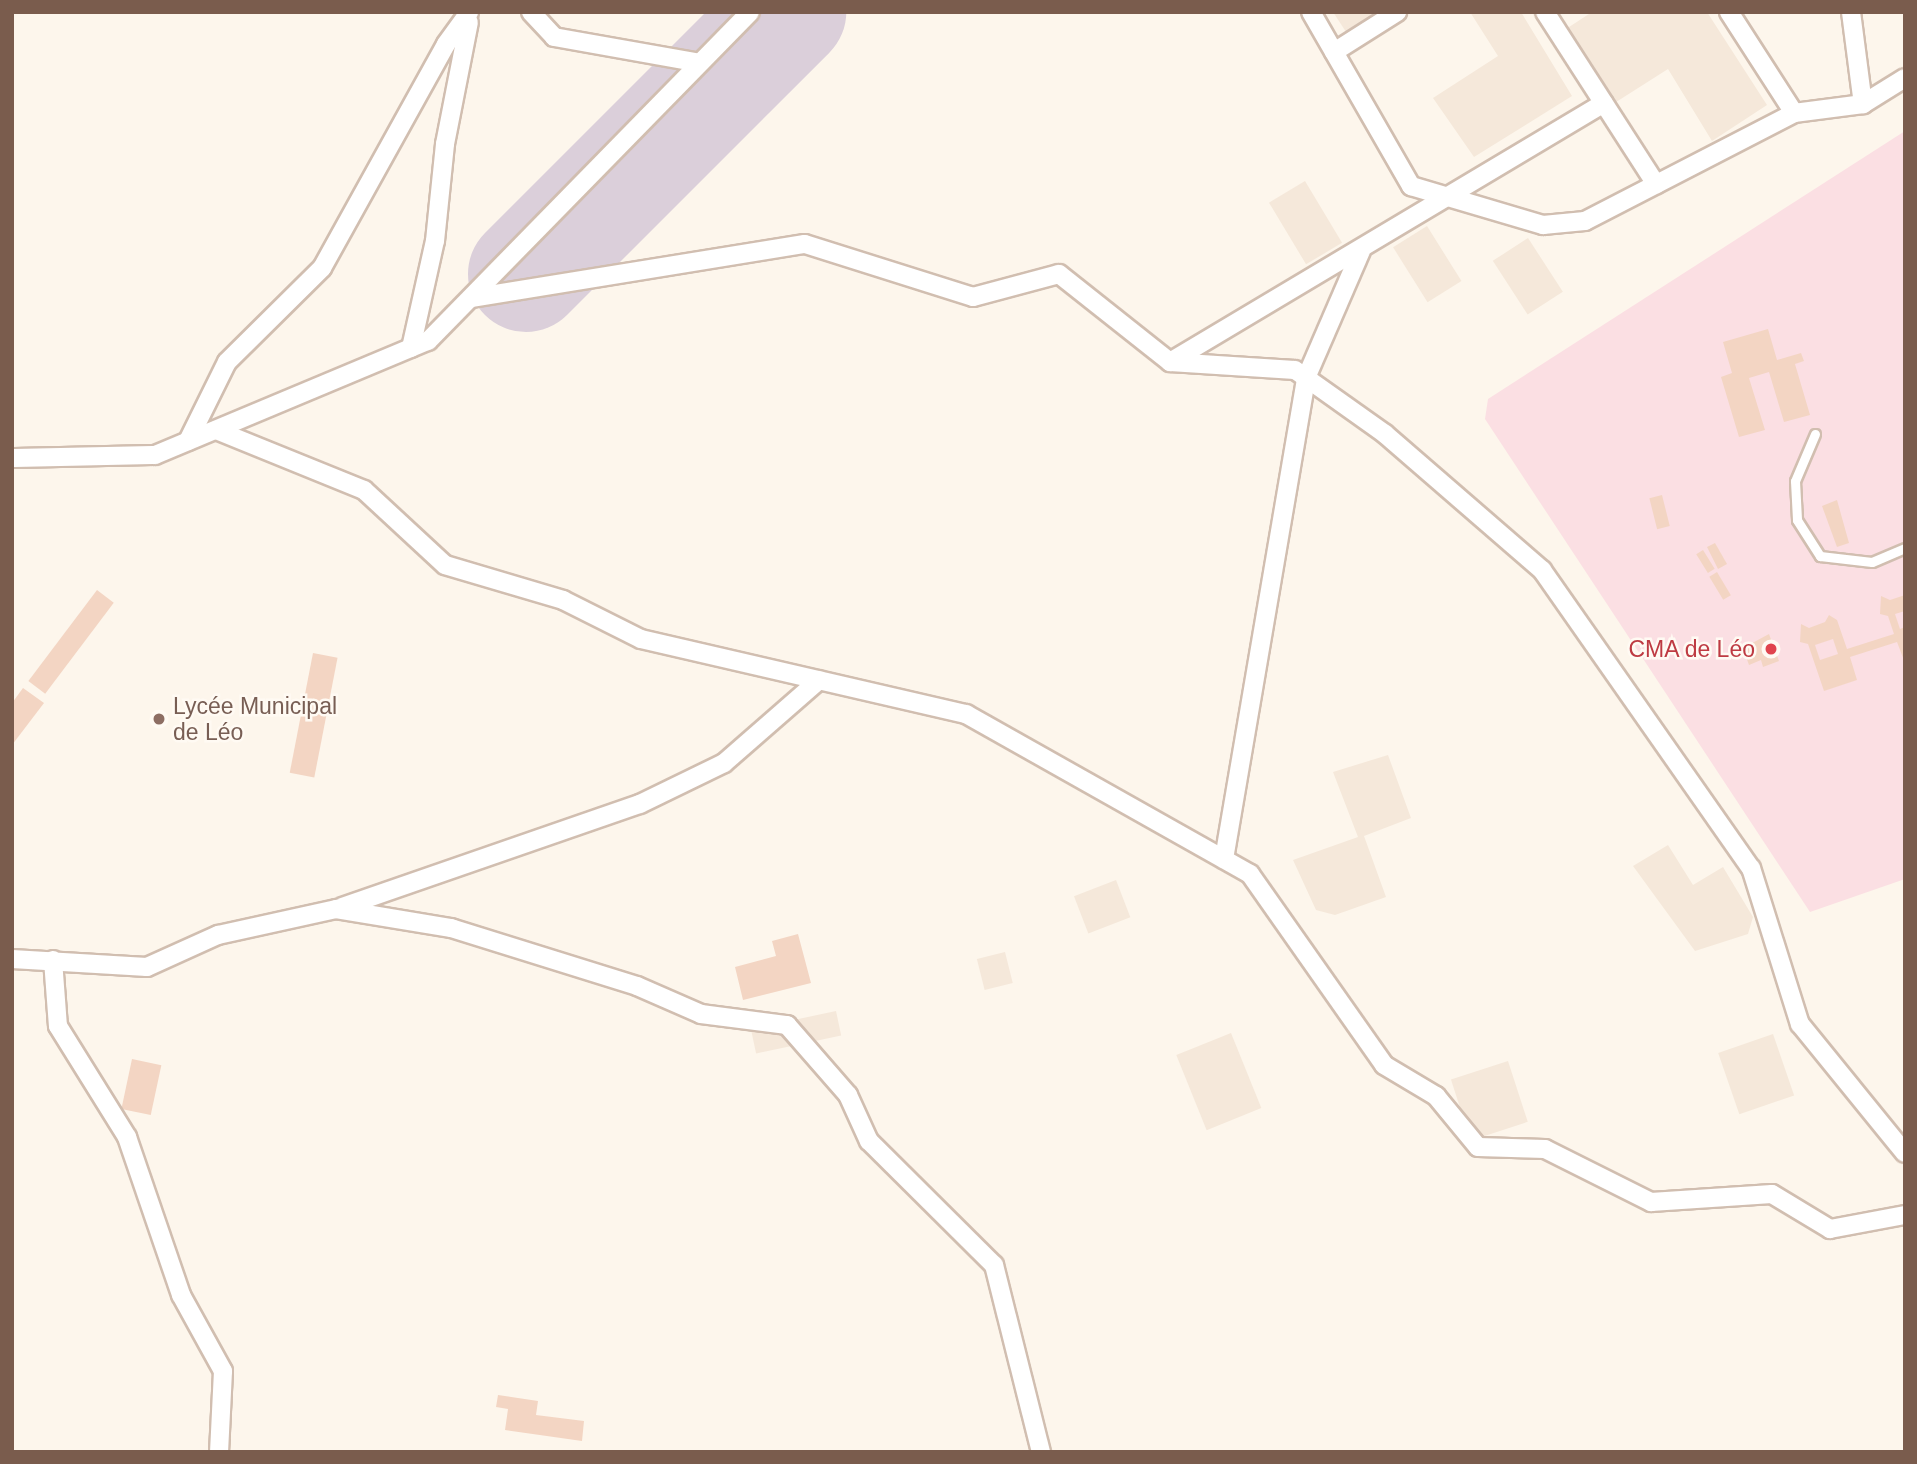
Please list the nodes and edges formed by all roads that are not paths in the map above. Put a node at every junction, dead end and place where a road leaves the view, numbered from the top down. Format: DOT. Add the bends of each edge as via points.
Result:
graph roads {
  1 [pos="471,12"];
  2 [pos="531,12"];
  3 [pos="750,12"];
  4 [pos="1311,12"];
  5 [pos="1397,12"];
  6 [pos="1545,12"];
  7 [pos="1729,12"];
  8 [pos="1851,12"];
  9 [pos="1334,52"];
  10 [pos="700,63"];
  11 [pos="1905,78"];
  12 [pos="1604,103"];
  13 [pos="1863,104"];
  14 [pos="1794,114"];
  15 [pos="1657,184"];
  16 [pos="1452,198"];
  17 [pos="1361,251"];
  18 [pos="471,298"];
  19 [pos="411,348"];
  20 [pos="1170,362"];
  21 [pos="1306,378"];
  22 [pos="216,430"];
  23 [pos="1815,434"];
  24 [pos="188,441"];
  25 [pos="12,458"];
  26 [pos="1905,548"];
  27 [pos="819,680"];
  28 [pos="1224,859"];
  29 [pos="335,909"];
  30 [pos="12,959"];
  31 [pos="54,960"];
  32 [pos="1905,1153"];
  33 [pos="1905,1215"];
  34 [pos="219,1452"];
  35 [pos="1041,1452"];
  1 -- 19 [label="street" via="462,43 435,241"];
  1 -- 24 [label="street" via="446,44 322,268 227,362"];
  2 -- 10 [label="street" via="554,37"];
  3 -- 10 [label="street"];
  4 -- 9 [label="street"];
  5 -- 9 [label="street"];
  6 -- 12 [label="street"];
  7 -- 14 [label="street"];
  8 -- 13 [label="street"];
  9 -- 16 [label="street" via="1410,186"];
  10 -- 18 [label="street"];
  11 -- 13 [label="street"];
  12 -- 15 [label="street"];
  12 -- 16 [label="street"];
  13 -- 14 [label="street"];
  14 -- 15 [label="street"];
  15 -- 16 [label="street" via="1584,221 1543,225"];
  16 -- 17 [label="street"];
  17 -- 20 [label="street"];
  17 -- 21 [label="street"];
  18 -- 19 [label="street" via="428,341"];
  18 -- 20 [label="street" via="805,244 973,297 1059,274"];
  19 -- 22 [label="street"];
  20 -- 21 [label="street" via="1295,370"];
  21 -- 28 [label="street"];
  21 -- 32 [label="street" via="1385,434 1542,570 1751,868 1800,1024"];
  22 -- 24 [label="street"];
  22 -- 27 [label="street" via="364,490 445,565 563,600 641,639"];
  23 -- 26 [label="lane" via="1796,481 1797,520 1820,556 1872,562"];
  24 -- 25 [label="street" via="155,455"];
  27 -- 28 [label="street" via="966,714"];
  27 -- 29 [label="street" via="724,762 640,804"];
  28 -- 33 [label="street" via="1250,874 1384,1065 1436,1096 1478,1147 1545,1149 1651,1202 1772,1194 1830,1229"];
  29 -- 31 [label="street" via="218,935 147,967"];
  29 -- 35 [label="street" via="450,928 637,986 701,1014 787,1025 848,1095 869,1141 994,1265"];
  30 -- 31 [label="street"];
  31 -- 34 [label="street" via="58,1026 127,1136 181,1295 223,1371"];
}
